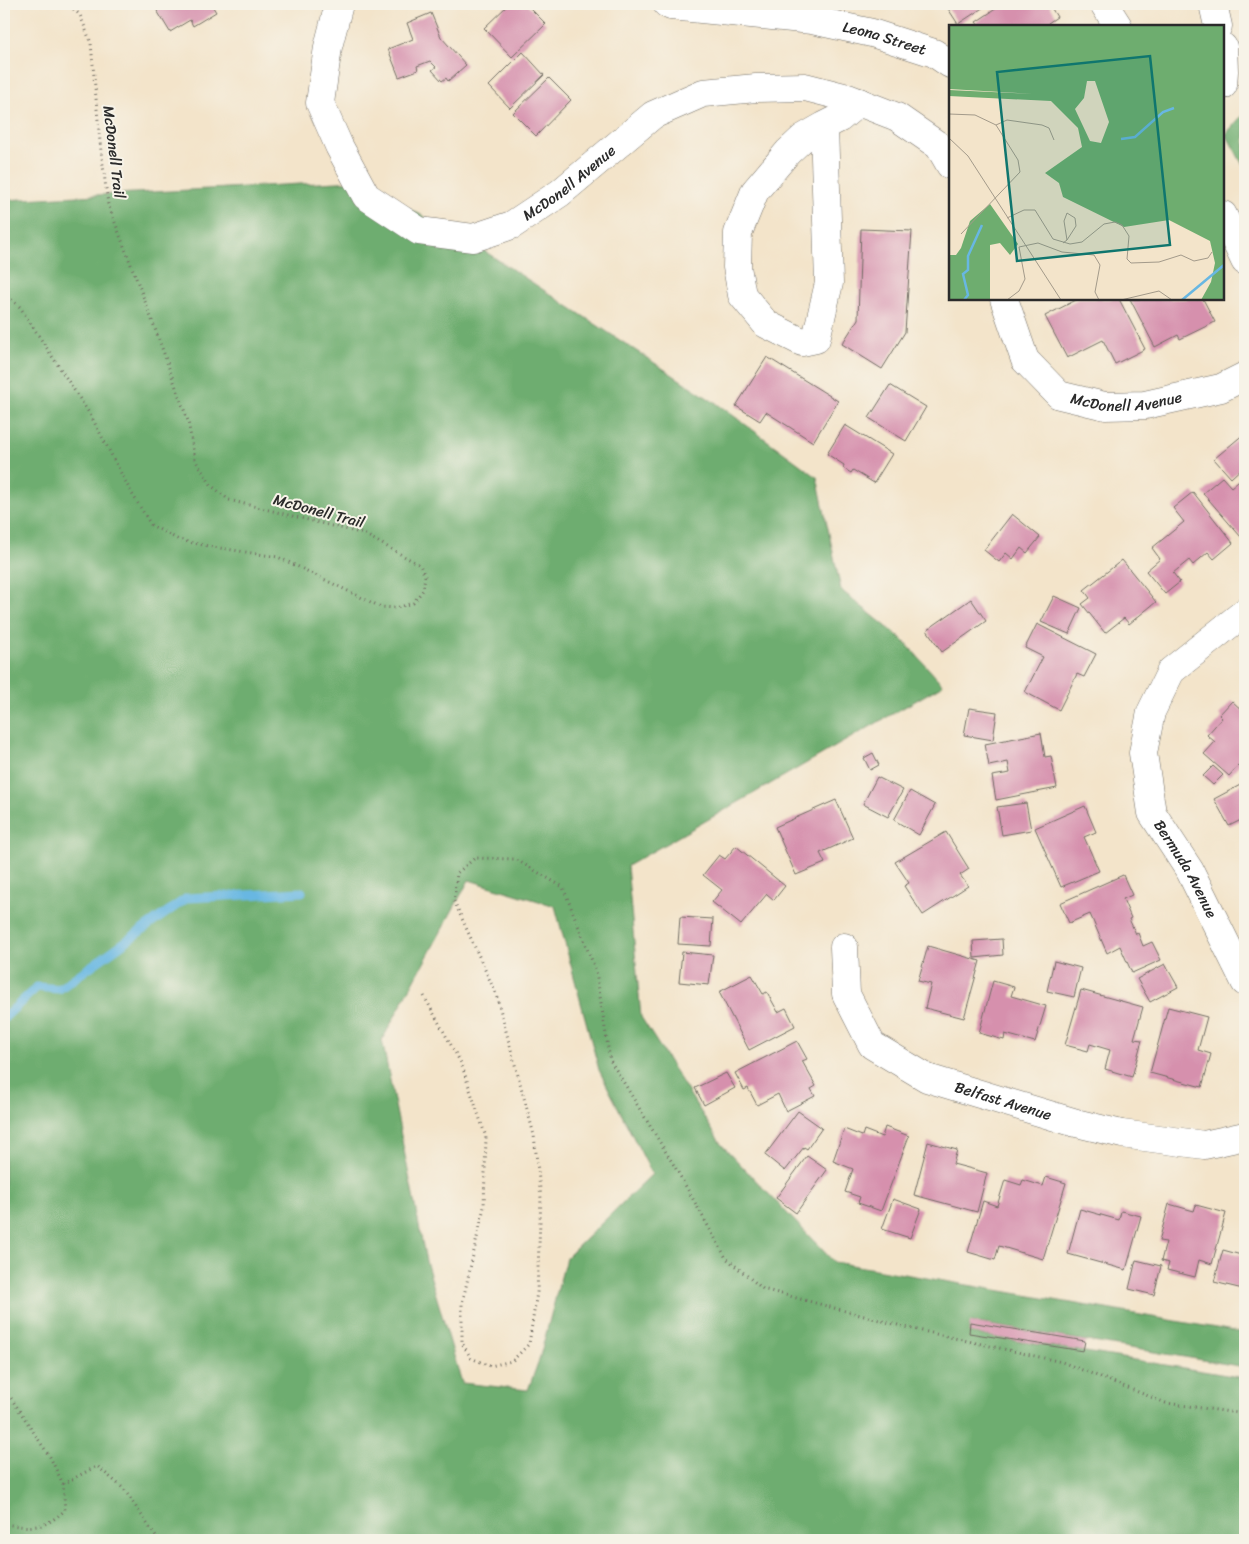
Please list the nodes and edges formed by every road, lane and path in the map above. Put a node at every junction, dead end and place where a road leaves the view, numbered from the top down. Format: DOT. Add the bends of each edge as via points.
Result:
graph roads {
  1 [pos="68,4"];
  2 [pos="339,4"];
  3 [pos="667,4"];
  4 [pos="1104,4"];
  5 [pos="1213,4"];
  6 [pos="1117,25"];
  7 [pos="1218,25"];
  8 [pos="949,63"];
  9 [pos="859,102"];
  10 [pos="824,126"];
  11 [pos="949,163"];
  12 [pos="1224,217"];
  13 [pos="1245,261"];
  14 [pos="4,293"];
  15 [pos="1004,300"];
  16 [pos="1245,376"];
  17 [pos="1245,612"];
  18 [pos="844,947"];
  19 [pos="1245,982"];
  20 [pos="424,996"];
  21 [pos="1245,1136"];
  22 [pos="4,1391"];
  23 [pos="1245,1414"];
  24 [pos="63,1484"];
  25 [pos="4,1524"];
  26 [pos="158,1540"];
  1 -- 14 [label="path, McDonell Trail" via="80,15 91,43 108,204 188,421 195,460 212,486 229,500 364,534 420,565 425,576 423,590 413,603 396,608 381,607 278,557 179,540 151,525 90,416 20,307"];
  2 -- 9 [label="street, McDonell Avenue" via="328,47 320,103 366,196 420,232 473,238 512,225 560,193 653,115 703,93 806,87"];
  3 -- 8 [label="street, Leona Street" via="821,22 872,33 934,53"];
  4 -- 6 [label="street"];
  5 -- 7 [label="street"];
  9 -- 10 [label="street"];
  9 -- 11 [label="street, McDonell Avenue" via="897,117 939,146"];
  10 -- 10 [label="street" via="829,284 816,339 802,342 766,324 742,295 738,233 755,191 788,152 803,138"];
  12 -- 13 [label="street"];
  15 -- 16 [label="street, McDonell Avenue" via="1025,360 1059,396 1105,406 1145,405 1221,388"];
  17 -- 19 [label="street, Bermuda Avenue" via="1172,671 1150,712 1144,753 1152,813 1190,871"];
  18 -- 21 [label="street, Belfast Avenue" via="846,994 872,1046 926,1078 1122,1134 1204,1145"];
  20 -- 23 [label="path" via="461,1063 486,1137 484,1207 462,1304 462,1344 471,1358 490,1366 512,1361 529,1344 537,1292 541,1198 534,1135 496,994 454,901 456,873 475,858 515,859 563,887 596,971 610,1060 726,1258 763,1289 909,1328 1062,1362 1166,1403"];
  22 -- 24 [label="path" via="50,1457"];
  24 -- 25 [label="path" via="65,1510 54,1520 41,1526"];
  24 -- 26 [label="path" via="97,1466 124,1489"];
}
